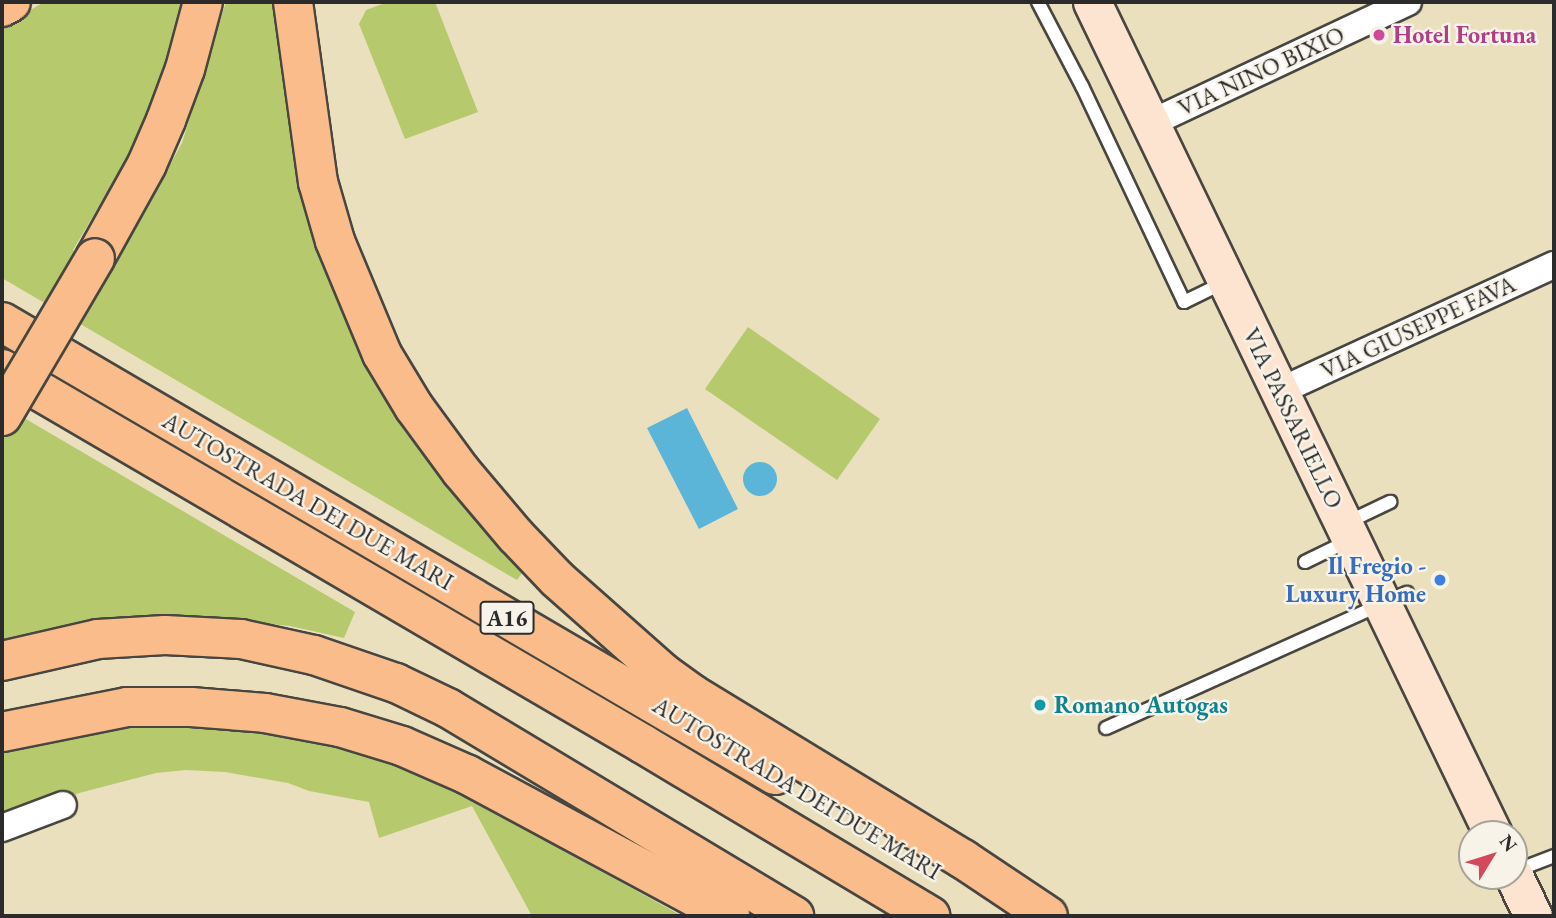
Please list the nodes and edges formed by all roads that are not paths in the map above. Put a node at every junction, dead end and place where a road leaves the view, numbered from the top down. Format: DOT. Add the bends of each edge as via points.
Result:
graph roads {
  1 [pos="11,2"];
  2 [pos="203,2"];
  3 [pos="293,2"];
  4 [pos="1038,2"];
  5 [pos="1093,2"];
  6 [pos="1408,2"];
  7 [pos="2,7"];
  8 [pos="1151,123"];
  9 [pos="1554,265"];
  10 [pos="1226,281"];
  11 [pos="2,321"];
  12 [pos="2,369"];
  13 [pos="1282,390"];
  14 [pos="2,396"];
  15 [pos="2,416"];
  16 [pos="1390,502"];
  17 [pos="1348,532"];
  18 [pos="1305,562"];
  19 [pos="1395,599"];
  20 [pos="2,661"];
  21 [pos="1106,728"];
  22 [pos="2,732"];
  23 [pos="63,805"];
  24 [pos="1487,820"];
  25 [pos="2,828"];
  26 [pos="787,830"];
  27 [pos="1554,856"];
  28 [pos="1528,868"];
  29 [pos="1521,890"];
  30 [pos="730,916"];
  31 [pos="794,916"];
  32 [pos="930,916"];
  33 [pos="1011,916"];
  34 [pos="1048,916"];
  35 [pos="1533,916"];
  1 -- 7 [label="highway"];
  2 -- 15 [label="highway, bridge" via="185,69 147,164"];
  3 -- 34 [label="highway" via="318,183 335,241 382,354 461,471 557,579 662,672"];
  4 -- 10 [label="lane" via="1184,302"];
  5 -- 8 [label="street, VIA PASSARIELLO"];
  6 -- 8 [label="street, VIA NINO BIXIO"];
  8 -- 10 [label="street, VIA PASSARIELLO"];
  9 -- 13 [label="street, VIA GIUSEPPE FAVA"];
  10 -- 13 [label="street, VIA PASSARIELLO"];
  11 -- 33 [label="highway, AUTOSTRADA DEI DUE MARI / A16"];
  12 -- 26 [label="highway, AUTOSTRADA DEI DUE MARI / A16"];
  13 -- 17 [label="street, VIA PASSARIELLO"];
  14 -- 26 [label="highway" via="307,576"];
  16 -- 17 [label="lane"];
  17 -- 18 [label="lane"];
  17 -- 19 [label="street, VIA PASSARIELLO"];
  19 -- 21 [label="lane"];
  19 -- 24 [label="street, VIA PASSARIELLO"];
  20 -- 31 [label="highway" via="98,639 165,635 242,639 314,655 396,683 448,708"];
  22 -- 30 [label="highway" via="127,707 265,713 340,727 402,746 468,775"];
  23 -- 25 [label="street"];
  26 -- 32 [label="highway, AUTOSTRADA DEI DUE MARI / A16"];
  27 -- 28 [label="lane"];
  29 -- 35 [label="street"];
}
